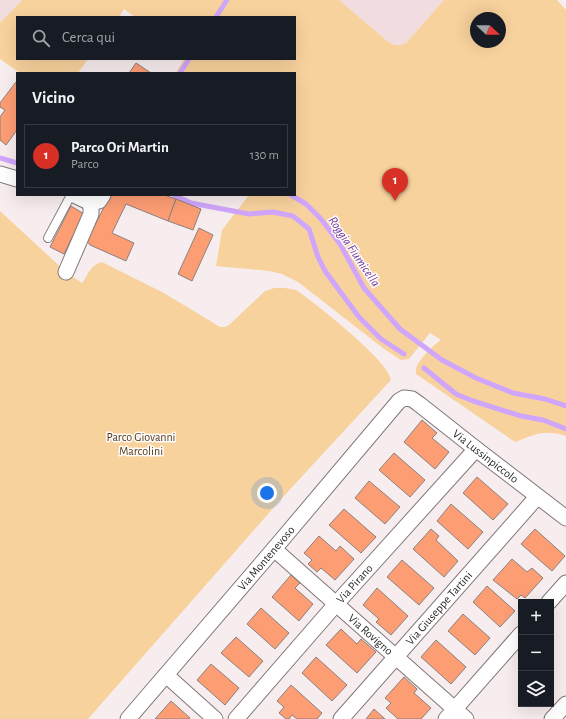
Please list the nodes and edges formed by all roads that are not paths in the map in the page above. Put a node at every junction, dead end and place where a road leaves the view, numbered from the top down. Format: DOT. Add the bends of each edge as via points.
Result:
graph roads {
  1 [pos="0,174"];
  2 [pos="16,179"];
  3 [pos="71,196"];
  4 [pos="78,196"];
  5 [pos="97,199"];
  6 [pos="48,238"];
  7 [pos="66,272"];
  8 [pos="404,398"];
  9 [pos="476,449"];
  10 [pos="537,496"];
  11 [pos="566,518"];
  12 [pos="274,549"];
  13 [pos="566,583"];
  14 [pos="552,599"];
  15 [pos="336,604"];
  16 [pos="520,635"];
  17 [pos="395,658"];
  18 [pos="166,675"];
  19 [pos="566,704"];
  20 [pos="456,716"];
  21 [pos="128,719"];
  22 [pos="215,719"];
  23 [pos="236,719"];
  24 [pos="341,719"];
  25 [pos="552,719"];
  1 -- 2 [label="street"];
  3 -- 6 [label="lane"];
  4 -- 5 [label="street"];
  5 -- 7 [label="street"];
  8 -- 9 [label="street, Via Lussinpiccolo" via="412,399"];
  8 -- 12 [label="street, Via Montenevoso"];
  9 -- 10 [label="street, Via Lussinpiccolo"];
  9 -- 15 [label="street, Via Pirano"];
  10 -- 11 [label="street, Via Lussinpiccolo"];
  10 -- 17 [label="street, Via Giuseppe Tartini"];
  12 -- 15 [label="street, Via Rovigno"];
  12 -- 18 [label="street, Via Montenevoso"];
  13 -- 14 [label="street"];
  15 -- 17 [label="street, Via Rovigno"];
  15 -- 23 [label="street, Via Pirano"];
  16 -- 20 [label="street"];
  17 -- 20 [label="street, Via Rovigno"];
  17 -- 24 [label="street, Via Giuseppe Tartini"];
  18 -- 21 [label="street, Via Montenevoso"];
  18 -- 22 [label="street"];
  19 -- 25 [label="street"];
}
